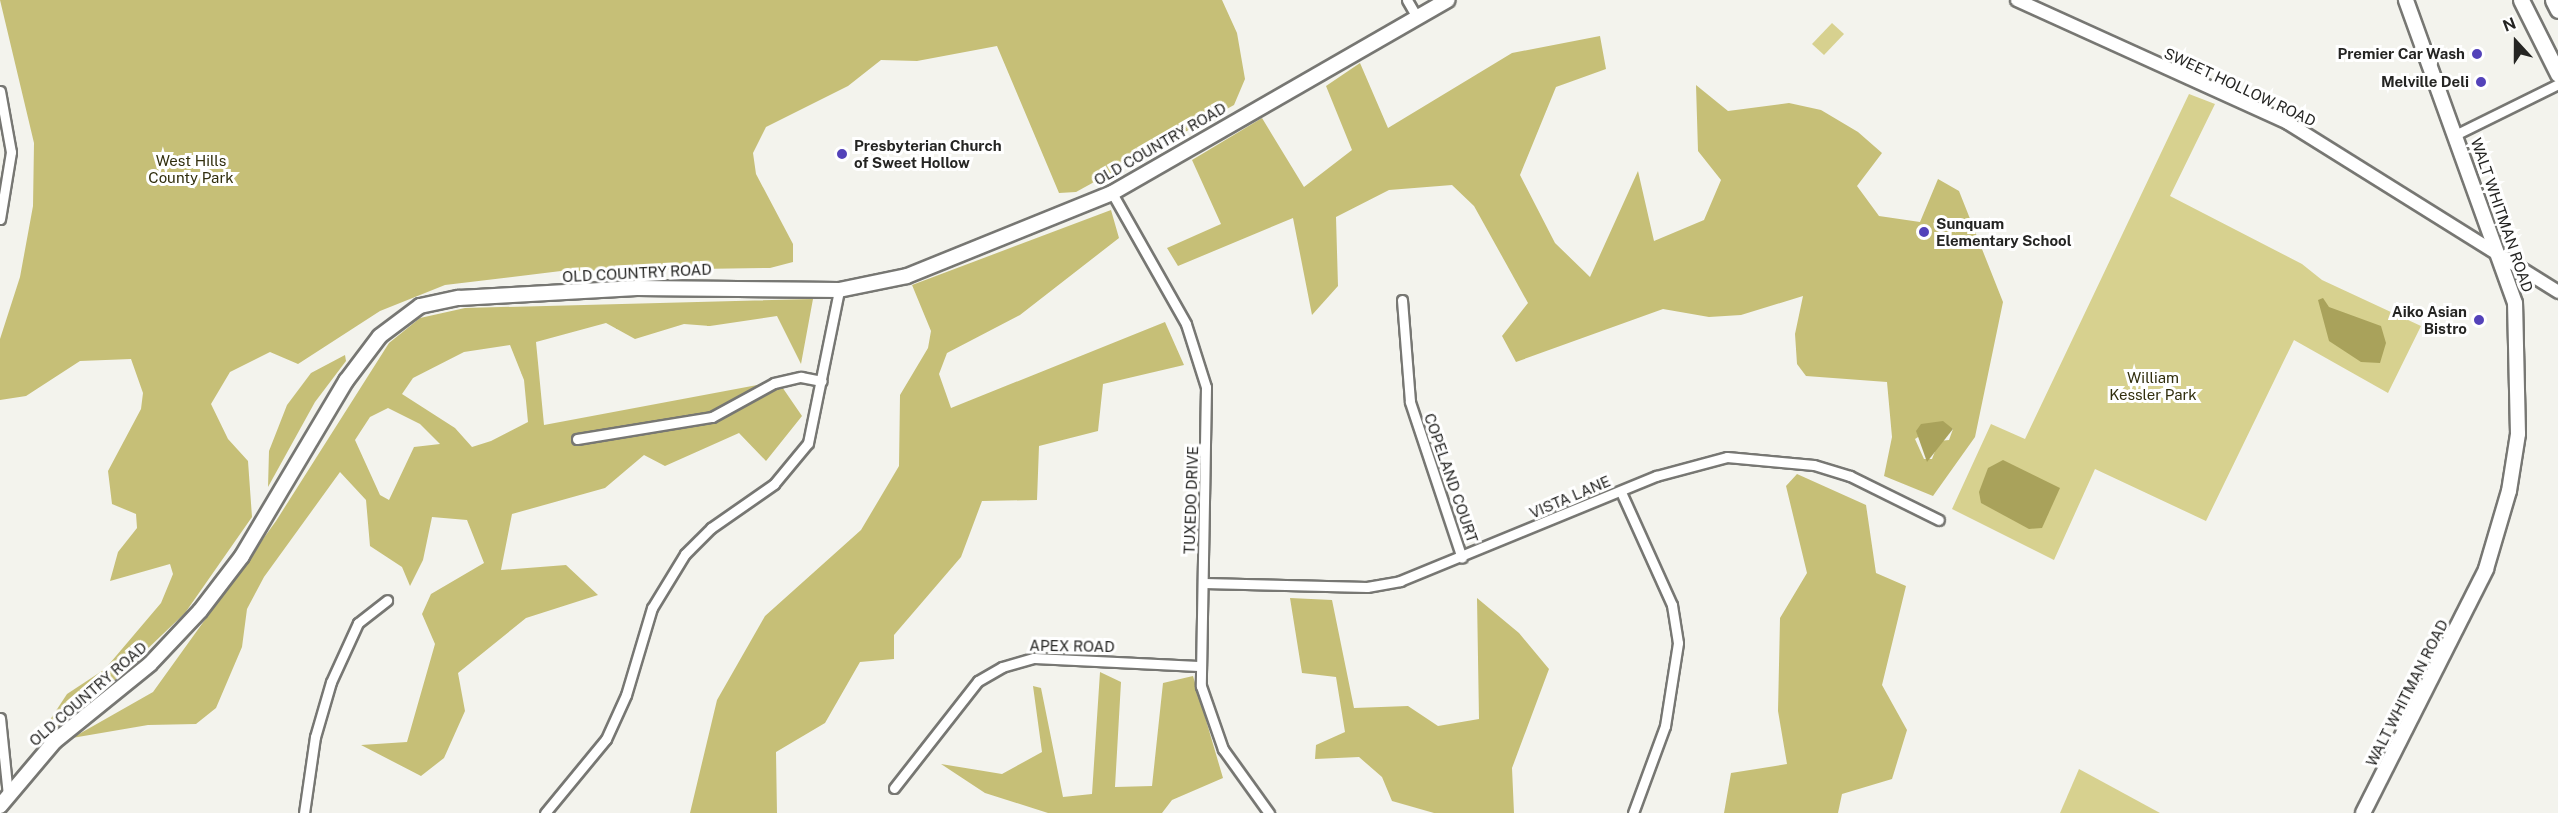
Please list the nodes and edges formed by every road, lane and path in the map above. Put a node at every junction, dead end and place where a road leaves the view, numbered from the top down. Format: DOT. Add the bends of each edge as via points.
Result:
graph roads {
  1 [pos="1407,0"];
  2 [pos="1447,0"];
  3 [pos="2017,0"];
  4 [pos="2406,0"];
  5 [pos="2521,0"];
  6 [pos="2553,0"];
  7 [pos="2558,10"];
  8 [pos="1417,17"];
  9 [pos="2558,74"];
  10 [pos="2558,84"];
  11 [pos="0,91"];
  12 [pos="2,108"];
  13 [pos="2457,134"];
  14 [pos="1112,193"];
  15 [pos="0,219"];
  16 [pos="2502,258"];
  17 [pos="839,290"];
  18 [pos="2558,292"];
  19 [pos="1402,300"];
  20 [pos="822,381"];
  21 [pos="577,439"];
  22 [pos="1621,492"];
  23 [pos="1939,520"];
  24 [pos="1462,558"];
  25 [pos="1204,583"];
  26 [pos="387,600"];
  27 [pos="1199,666"];
  28 [pos="0,718"];
  29 [pos="894,788"];
  30 [pos="4,801"];
  31 [pos="304,813"];
  32 [pos="545,813"];
  33 [pos="1269,813"];
  34 [pos="1634,813"];
  35 [pos="2363,813"];
  1 -- 8 [label="street"];
  2 -- 8 [label="main road, OLD COUNTRY ROAD"];
  3 -- 16 [label="street, SWEET HOLLOW ROAD" via="2288,123"];
  4 -- 13 [label="main road, WALT WHITMAN ROAD"];
  5 -- 9 [label="main road"];
  6 -- 7 [label="main road"];
  8 -- 14 [label="main road, OLD COUNTRY ROAD"];
  10 -- 13 [label="street"];
  11 -- 12 [label="street"];
  12 -- 15 [label="street" via="11,152"];
  13 -- 16 [label="main road, WALT WHITMAN ROAD"];
  14 -- 17 [label="main road, OLD COUNTRY ROAD" via="926,269"];
  14 -- 25 [label="street, TUXEDO DRIVE" via="1186,324 1206,387"];
  16 -- 18 [label="street, SWEET HOLLOW ROAD"];
  16 -- 35 [label="main road, WALT WHITMAN ROAD" via="2515,303 2520,366 2509,491 2471,603"];
  17 -- 20 [label="street"];
  17 -- 30 [label="main road, OLD COUNTRY ROAD" via="746,285 459,298 420,306 396,320 321,417 242,556 200,611 150,664 55,741"];
  19 -- 24 [label="street, COPELAND COURT" via="1410,402"];
  20 -- 21 [label="street" via="801,377 774,383 712,417"];
  20 -- 32 [label="street" via="808,443 788,471 711,528 669,578 652,608 626,695 606,739"];
  22 -- 23 [label="street, VISTA LANE" via="1690,464 1768,458 1850,476"];
  22 -- 24 [label="street, VISTA LANE"];
  22 -- 34 [label="street" via="1672,606 1678,643 1665,726"];
  24 -- 25 [label="street, VISTA LANE" via="1367,587"];
  25 -- 27 [label="street, TUXEDO DRIVE"];
  26 -- 31 [label="street" via="358,623 331,682 315,737"];
  27 -- 29 [label="street, APEX ROAD" via="1034,658 1002,667 978,681 944,730 915,754"];
  27 -- 33 [label="street, TUXEDO DRIVE" via="1223,749"];
  28 -- 30 [label="street"];
}
